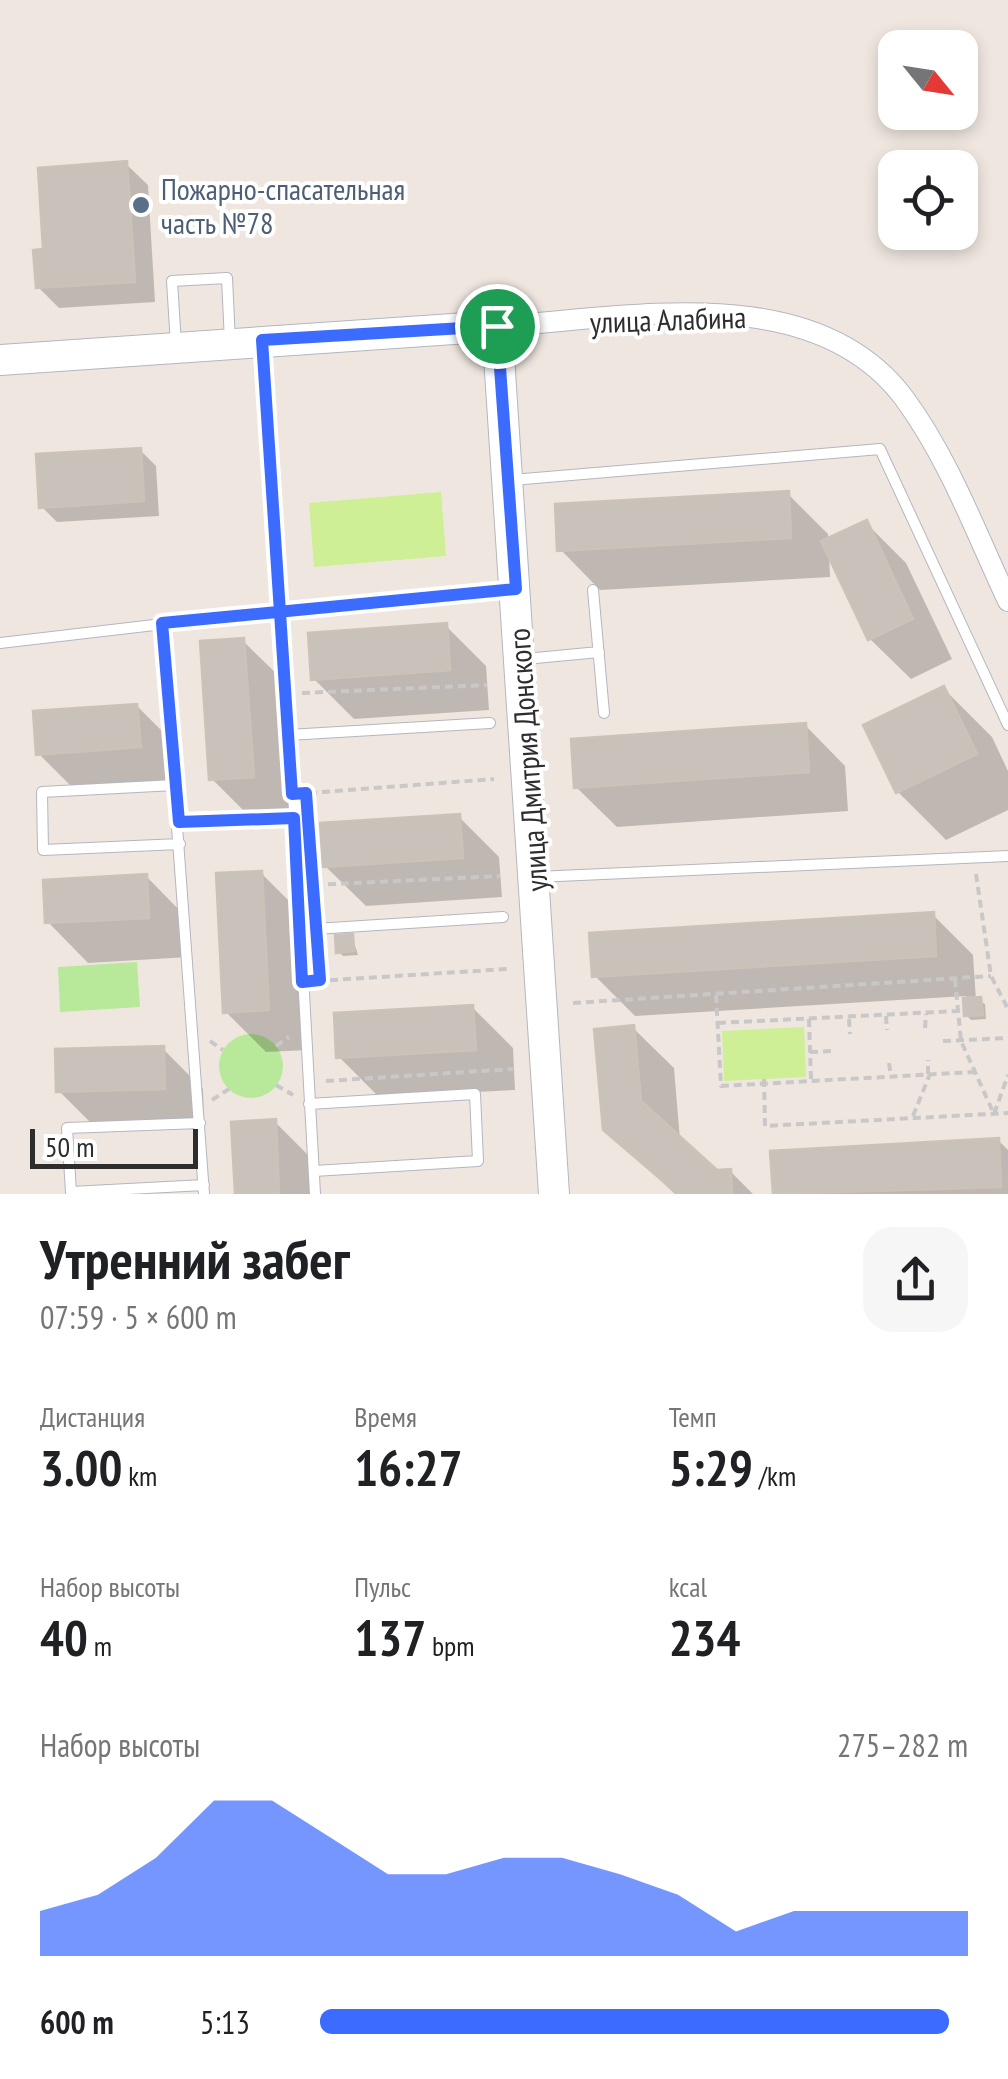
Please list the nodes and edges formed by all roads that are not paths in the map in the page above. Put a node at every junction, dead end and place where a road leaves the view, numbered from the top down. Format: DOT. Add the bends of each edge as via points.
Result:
graph roads {
  1 [pos="497,326"];
  2 [pos="262,340"];
  3 [pos="230,343"];
  4 [pos="176,347"];
  5 [pos="0,360"];
  6 [pos="509,481"];
  7 [pos="516,589"];
  8 [pos="593,590"];
  9 [pos="1008,601"];
  10 [pos="283,610"];
  11 [pos="162,623"];
  12 [pos="0,643"];
  13 [pos="598,652"];
  14 [pos="521,660"];
  15 [pos="604,713"];
  16 [pos="490,723"];
  17 [pos="1008,725"];
  18 [pos="288,735"];
  19 [pos="175,785"];
  20 [pos="294,818"];
  21 [pos="179,822"];
  22 [pos="180,844"];
  23 [pos="1008,856"];
  24 [pos="535,878"];
  25 [pos="503,917"];
  26 [pos="299,930"];
  27 [pos="309,1104"];
  28 [pos="200,1123"];
  29 [pos="314,1172"];
  30 [pos="204,1190"];
  31 [pos="315,1194"];
  32 [pos="554,1194"];
  1 -- 2 [label="street, улица Алабина"];
  1 -- 6 [label="street, улица Дмитрия Донского"];
  1 -- 9 [label="street, улица Алабина" via="744,313 800,326 842,347 902,395 926,431"];
  2 -- 3 [label="street, улица Алабина"];
  2 -- 10 [label="lane"];
  3 -- 4 [label="street, улица Алабина"];
  3 -- 4 [label="lane" via="227,278 172,281"];
  4 -- 5 [label="street, улица Алабина"];
  6 -- 7 [label="street, улица Дмитрия Донского"];
  6 -- 17 [label="lane" via="880,449"];
  7 -- 10 [label="lane"];
  7 -- 14 [label="street, улица Дмитрия Донского"];
  8 -- 13 [label="lane"];
  10 -- 11 [label="lane"];
  10 -- 18 [label="lane"];
  11 -- 12 [label="lane"];
  11 -- 19 [label="lane"];
  13 -- 14 [label="lane"];
  13 -- 15 [label="lane"];
  14 -- 24 [label="street, улица Дмитрия Донского"];
  16 -- 18 [label="lane"];
  18 -- 20 [label="lane"];
  19 -- 21 [label="lane"];
  19 -- 22 [label="lane" via="42,792 43,850"];
  20 -- 21 [label="lane"];
  20 -- 26 [label="lane"];
  21 -- 22 [label="lane"];
  22 -- 28 [label="lane"];
  23 -- 24 [label="lane"];
  24 -- 32 [label="street, улица Дмитрия Донского"];
  25 -- 26 [label="lane"];
  26 -- 27 [label="lane"];
  27 -- 29 [label="lane"];
  27 -- 29 [label="lane" via="475,1094 478,1161"];
  28 -- 30 [label="lane"];
  28 -- 30 [label="lane" via="66,1128 70,1192"];
  29 -- 31 [label="lane"];
}
